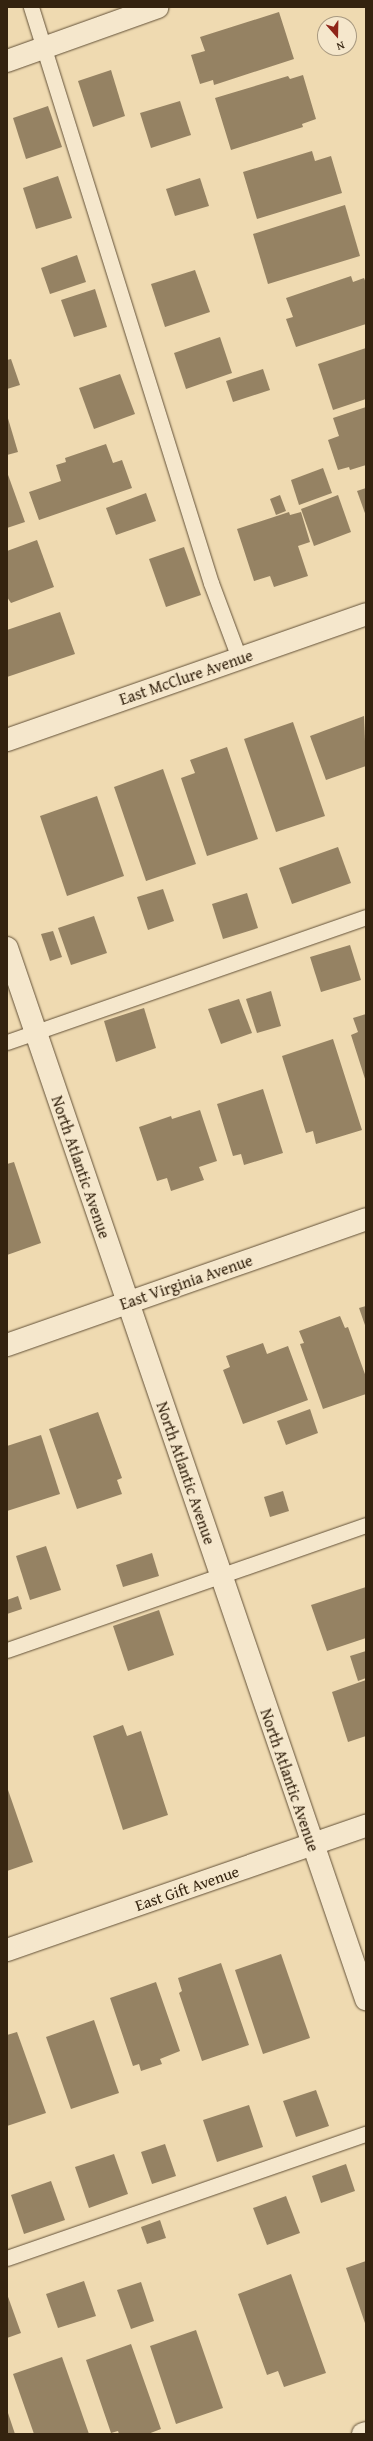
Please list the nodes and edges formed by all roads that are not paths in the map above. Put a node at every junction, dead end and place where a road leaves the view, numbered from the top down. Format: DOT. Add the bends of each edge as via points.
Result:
graph roads {
  1 [pos="31,7"];
  2 [pos="158,7"];
  3 [pos="44,48"];
  4 [pos="7,61"];
  5 [pos="366,614"];
  6 [pos="239,658"];
  7 [pos="7,740"];
  8 [pos="366,917"];
  9 [pos="7,948"];
  10 [pos="36,1032"];
  11 [pos="7,1042"];
  12 [pos="366,1220"];
  13 [pos="128,1303"];
  14 [pos="7,1345"];
  15 [pos="366,1525"];
  16 [pos="220,1575"];
  17 [pos="7,1650"];
  18 [pos="366,1826"];
  19 [pos="313,1845"];
  20 [pos="7,1950"];
  21 [pos="366,1999"];
  22 [pos="366,2134"];
  23 [pos="7,2258"];
  24 [pos="366,2433"];
  25 [pos="363,2434"];
  1 -- 3 [label="lane"];
  2 -- 3 [label="street"];
  3 -- 4 [label="street"];
  3 -- 6 [label="lane" via="209,576"];
  5 -- 6 [label="street, East McClure Avenue"];
  6 -- 7 [label="street, East McClure Avenue"];
  8 -- 10 [label="lane"];
  9 -- 10 [label="street, North Atlantic Avenue"];
  10 -- 11 [label="lane"];
  10 -- 13 [label="street, North Atlantic Avenue"];
  12 -- 13 [label="street, East Virginia Avenue"];
  13 -- 14 [label="street, East Virginia Avenue"];
  13 -- 16 [label="street, North Atlantic Avenue"];
  15 -- 16 [label="lane"];
  16 -- 17 [label="lane"];
  16 -- 19 [label="street, North Atlantic Avenue"];
  18 -- 19 [label="street, East Gift Avenue"];
  19 -- 20 [label="street, East Gift Avenue"];
  19 -- 21 [label="street, North Atlantic Avenue"];
  22 -- 23 [label="lane"];
  24 -- 25 [label="street"];
}
